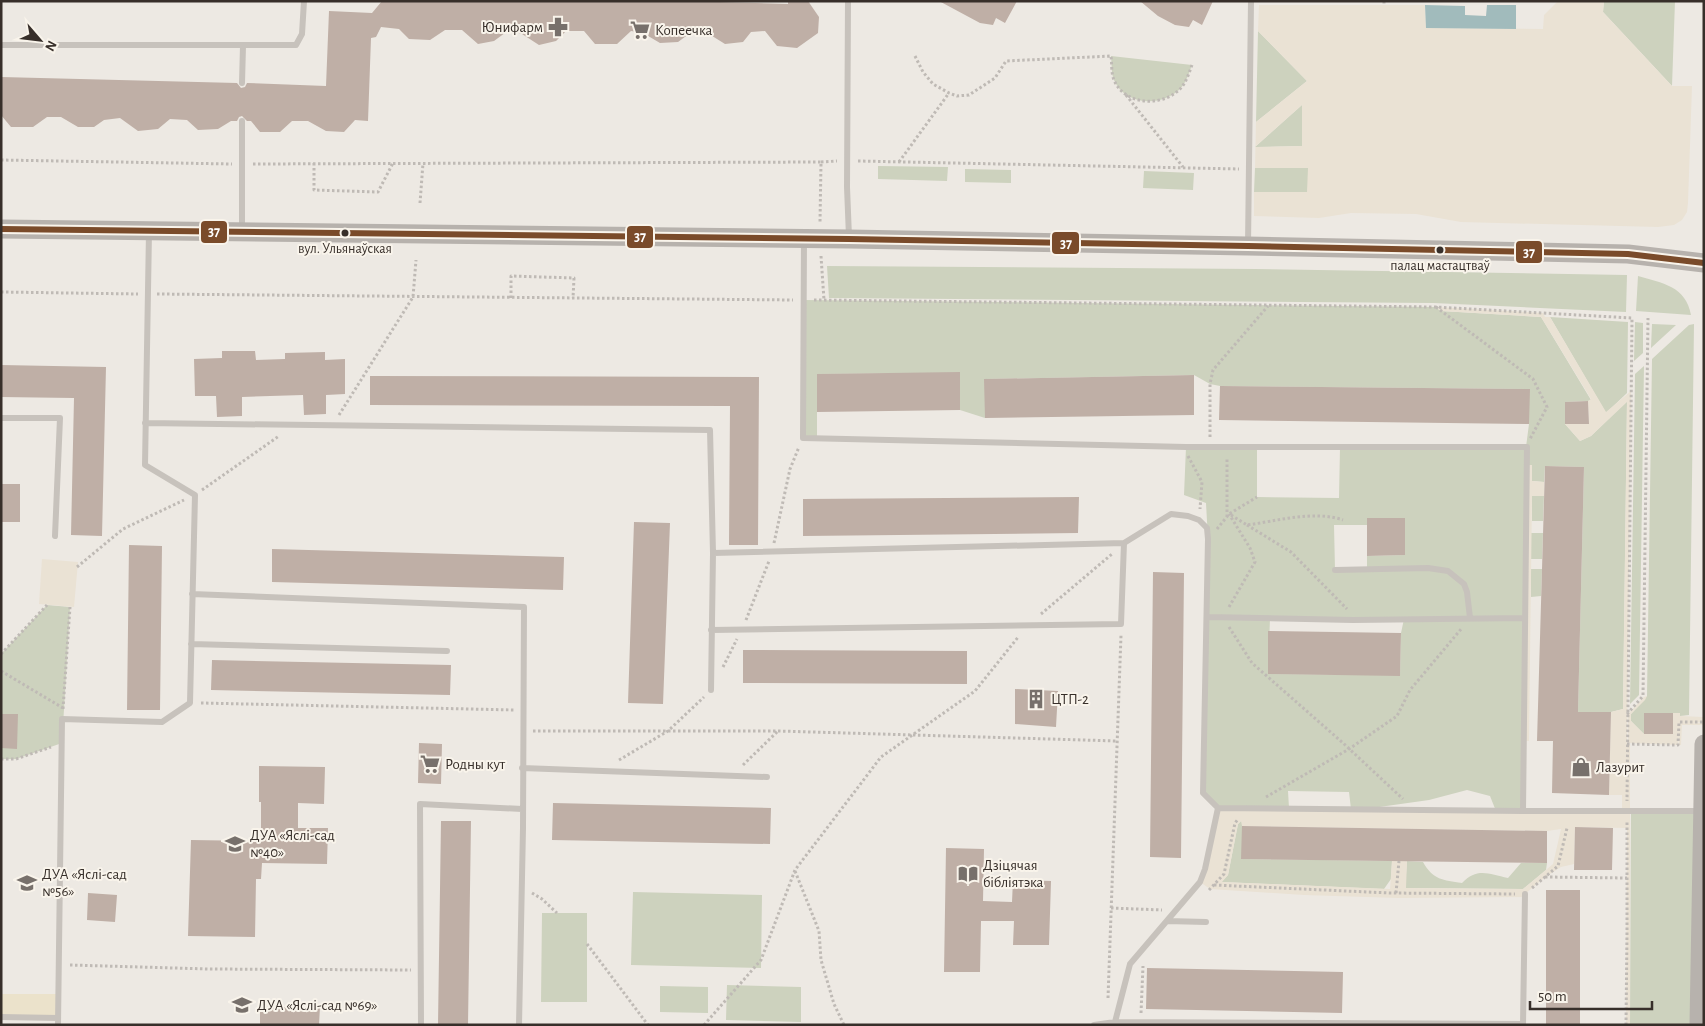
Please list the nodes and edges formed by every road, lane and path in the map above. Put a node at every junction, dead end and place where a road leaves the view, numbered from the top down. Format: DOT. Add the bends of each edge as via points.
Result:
graph roads {
  1 [pos="304,1"];
  2 [pos="848,1"];
  3 [pos="1251,1"];
  4 [pos="1,45"];
  5 [pos="243,46"];
  6 [pos="915,56"];
  7 [pos="1192,65"];
  8 [pos="242,83"];
  9 [pos="1124,93"];
  10 [pos="949,94"];
  11 [pos="242,121"];
  12 [pos="1,160"];
  13 [pos="847,161"];
  14 [pos="821,162"];
  15 [pos="899,162"];
  16 [pos="394,163"];
  17 [pos="424,163"];
  18 [pos="242,164"];
  19 [pos="314,164"];
  20 [pos="1183,168"];
  21 [pos="1249,169"];
  22 [pos="420,203"];
  23 [pos="1,229"];
  24 [pos="148,231"];
  25 [pos="242,232"];
  26 [pos="812,238"];
  27 [pos="849,238"];
  28 [pos="1248,246"];
  29 [pos="416,260"];
  30 [pos="1704,262"];
  31 [pos="1,292"];
  32 [pos="148,294"];
  33 [pos="413,297"];
  34 [pos="511,298"];
  35 [pos="573,298"];
  36 [pos="804,300"];
  37 [pos="824,300"];
  38 [pos="1268,305"];
  39 [pos="1435,307"];
  40 [pos="1648,318"];
  41 [pos="1,418"];
  42 [pos="145,423"];
  43 [pos="332,426"];
  44 [pos="1182,447"];
  45 [pos="1210,447"];
  46 [pos="1227,447"];
  47 [pos="1526,447"];
  48 [pos="1256,496"];
  49 [pos="1228,515"];
  50 [pos="1199,520"];
  51 [pos="1343,520"];
  52 [pos="1247,525"];
  53 [pos="55,536"];
  54 [pos="1208,539"];
  55 [pos="1124,544"];
  56 [pos="712,553"];
  57 [pos="1334,570"];
  58 [pos="192,594"];
  59 [pos="47,605"];
  60 [pos="70,607"];
  61 [pos="1208,617"];
  62 [pos="1223,617"];
  63 [pos="1470,618"];
  64 [pos="1525,618"];
  65 [pos="1358,620"];
  66 [pos="1121,624"];
  67 [pos="1027,626"];
  68 [pos="711,630"];
  69 [pos="191,644"];
  70 [pos="446,651"];
  71 [pos="1,654"];
  72 [pos="1,671"];
  73 [pos="711,690"];
  74 [pos="190,703"];
  75 [pos="63,708"];
  76 [pos="522,710"];
  77 [pos="1627,714"];
  78 [pos="62,719"];
  79 [pos="1704,722"];
  80 [pos="522,731"];
  81 [pos="778,731"];
  82 [pos="914,734"];
  83 [pos="1117,741"];
  84 [pos="62,743"];
  85 [pos="1627,744"];
  86 [pos="1704,744"];
  87 [pos="1349,749"];
  88 [pos="1,759"];
  89 [pos="522,768"];
  90 [pos="732,776"];
  91 [pos="767,777"];
  92 [pos="1218,808"];
  93 [pos="1247,808"];
  94 [pos="522,809"];
  95 [pos="1414,810"];
  96 [pos="1627,810"];
  97 [pos="1703,810"];
  98 [pos="1523,811"];
  99 [pos="1566,828"];
  100 [pos="1703,847"];
  101 [pos="1400,861"];
  102 [pos="795,870"];
  103 [pos="1545,877"];
  104 [pos="1627,878"];
  105 [pos="1214,885"];
  106 [pos="1396,893"];
  107 [pos="1525,894"];
  108 [pos="542,899"];
  109 [pos="1111,908"];
  110 [pos="1170,910"];
  111 [pos="557,913"];
  112 [pos="1167,921"];
  113 [pos="1206,922"];
  114 [pos="587,944"];
  115 [pos="59,965"];
  116 [pos="420,970"];
  117 [pos="1,1017"];
  118 [pos="58,1022"];
  119 [pos="1107,1023"];
  120 [pos="1115,1023"];
  121 [pos="1701,1024"];
  122 [pos="421,1025"];
  123 [pos="519,1025"];
  124 [pos="648,1025"];
  125 [pos="704,1025"];
  126 [pos="844,1025"];
  127 [pos="1094,1025"];
  128 [pos="1523,1025"];
  129 [pos="1626,1025"];
  1 -- 5 [label="lane" via="302,34 296,45"];
  2 -- 13 [label="lane"];
  3 -- 21 [label="lane"];
  4 -- 5 [label="lane"];
  5 -- 8 [label="lane"];
  6 -- 10 [label="path" via="922,72"];
  7 -- 9 [label="path" via="1181,88 1168,98 1154,102 1138,100"];
  9 -- 10 [label="path" via="1114,80 1111,56 1006,61 995,78 969,95"];
  9 -- 20 [label="path"];
  10 -- 15 [label="path"];
  11 -- 18 [label="lane"];
  12 -- 18 [label="path"];
  13 -- 14 [label="path"];
  13 -- 15 [label="path"];
  13 -- 27 [label="lane"];
  14 -- 17 [label="path"];
  14 -- 26 [label="path"];
  15 -- 20 [label="path"];
  16 -- 17 [label="path"];
  16 -- 19 [label="path"];
  16 -- 19 [label="path" via="378,192 314,190"];
  17 -- 22 [label="path"];
  18 -- 19 [label="path"];
  18 -- 25 [label="lane"];
  20 -- 21 [label="path"];
  21 -- 28 [label="lane"];
  23 -- 24 [label="main road"];
  24 -- 25 [label="main road"];
  24 -- 32 [label="lane"];
  25 -- 26 [label="main road"];
  26 -- 27 [label="main road"];
  26 -- 36 [label="lane"];
  26 -- 37 [label="path"];
  27 -- 28 [label="main road"];
  28 -- 30 [label="main road" via="1628,254"];
  29 -- 33 [label="path"];
  31 -- 32 [label="path"];
  32 -- 33 [label="path"];
  32 -- 42 [label="lane"];
  33 -- 34 [label="path"];
  33 -- 43 [label="path"];
  34 -- 35 [label="path"];
  34 -- 35 [label="path" via="511,276 574,278"];
  35 -- 36 [label="path"];
  36 -- 37 [label="path"];
  36 -- 44 [label="lane" via="803,438"];
  37 -- 38 [label="path"];
  38 -- 39 [label="path"];
  38 -- 45 [label="path" via="1213,370"];
  39 -- 47 [label="path" via="1533,379 1547,407"];
  39 -- 77 [label="path" via="1632,318"];
  40 -- 77 [label="path" via="1643,696"];
  41 -- 53 [label="lane" via="60,418"];
  42 -- 43 [label="lane"];
  42 -- 58 [label="lane" via="145,465 195,495"];
  43 -- 56 [label="lane" via="710,430"];
  44 -- 45 [label="lane"];
  44 -- 50 [label="path" via="1202,482"];
  45 -- 46 [label="lane"];
  46 -- 47 [label="lane"];
  46 -- 49 [label="path"];
  47 -- 64 [label="lane"];
  48 -- 49 [label="path"];
  49 -- 52 [label="path"];
  49 -- 54 [label="path"];
  49 -- 62 [label="path" via="1250,548 1255,562"];
  50 -- 54 [label="lane" via="1207,528"];
  50 -- 55 [label="lane" via="1171,514"];
  51 -- 52 [label="path" via="1323,516"];
  52 -- 65 [label="path" via="1291,552"];
  54 -- 61 [label="lane"];
  55 -- 56 [label="lane"];
  55 -- 66 [label="lane"];
  55 -- 67 [label="path"];
  56 -- 68 [label="lane"];
  57 -- 63 [label="lane" via="1428,568 1448,571 1464,584"];
  58 -- 69 [label="lane"];
  58 -- 76 [label="lane" via="524,607"];
  59 -- 71 [label="path"];
  60 -- 75 [label="path"];
  61 -- 62 [label="lane"];
  61 -- 92 [label="lane" via="1203,793"];
  62 -- 65 [label="lane"];
  62 -- 87 [label="path" via="1252,663"];
  63 -- 64 [label="lane"];
  63 -- 65 [label="lane"];
  63 -- 87 [label="path" via="1410,690 1397,716"];
  64 -- 98 [label="lane"];
  66 -- 67 [label="lane"];
  66 -- 83 [label="path"];
  67 -- 68 [label="lane"];
  67 -- 82 [label="path" via="975,691"];
  68 -- 73 [label="lane"];
  69 -- 70 [label="lane"];
  69 -- 74 [label="lane"];
  72 -- 75 [label="path"];
  74 -- 76 [label="path"];
  74 -- 78 [label="lane" via="162,722"];
  75 -- 78 [label="path"];
  76 -- 80 [label="lane"];
  77 -- 85 [label="path"];
  78 -- 84 [label="lane"];
  79 -- 85 [label="path" via="1679,722 1678,745"];
  80 -- 81 [label="path"];
  80 -- 89 [label="lane"];
  81 -- 82 [label="path"];
  81 -- 90 [label="path"];
  82 -- 83 [label="path"];
  82 -- 102 [label="path" via="881,757"];
  83 -- 109 [label="path"];
  84 -- 88 [label="path" via="16,759"];
  84 -- 115 [label="lane"];
  85 -- 96 [label="path"];
  86 -- 97 [label="main road"];
  87 -- 93 [label="path"];
  87 -- 95 [label="path"];
  89 -- 90 [label="lane"];
  89 -- 94 [label="lane"];
  90 -- 91 [label="lane"];
  92 -- 93 [label="lane"];
  92 -- 112 [label="lane" via="1200,882"];
  93 -- 95 [label="lane"];
  94 -- 116 [label="lane" via="420,804"];
  94 -- 123 [label="lane"];
  95 -- 98 [label="lane"];
  96 -- 97 [label="lane"];
  96 -- 98 [label="lane"];
  96 -- 104 [label="path"];
  97 -- 100 [label="main road"];
  99 -- 103 [label="path" via="1558,866"];
  100 -- 121 [label="main road"];
  101 -- 106 [label="path"];
  102 -- 125 [label="path" via="761,960"];
  102 -- 126 [label="path" via="818,931 821,960"];
  103 -- 104 [label="path"];
  103 -- 107 [label="path"];
  104 -- 129 [label="path"];
  105 -- 106 [label="path"];
  106 -- 107 [label="path"];
  107 -- 128 [label="lane"];
  108 -- 111 [label="path"];
  109 -- 110 [label="path"];
  109 -- 119 [label="path"];
  112 -- 113 [label="lane"];
  112 -- 120 [label="lane" via="1130,964"];
  114 -- 124 [label="path"];
  115 -- 116 [label="path"];
  115 -- 118 [label="lane"];
  116 -- 122 [label="lane"];
  117 -- 118 [label="lane"];
  119 -- 120 [label="lane"];
  119 -- 127 [label="lane"];
  120 -- 128 [label="lane"];
}
